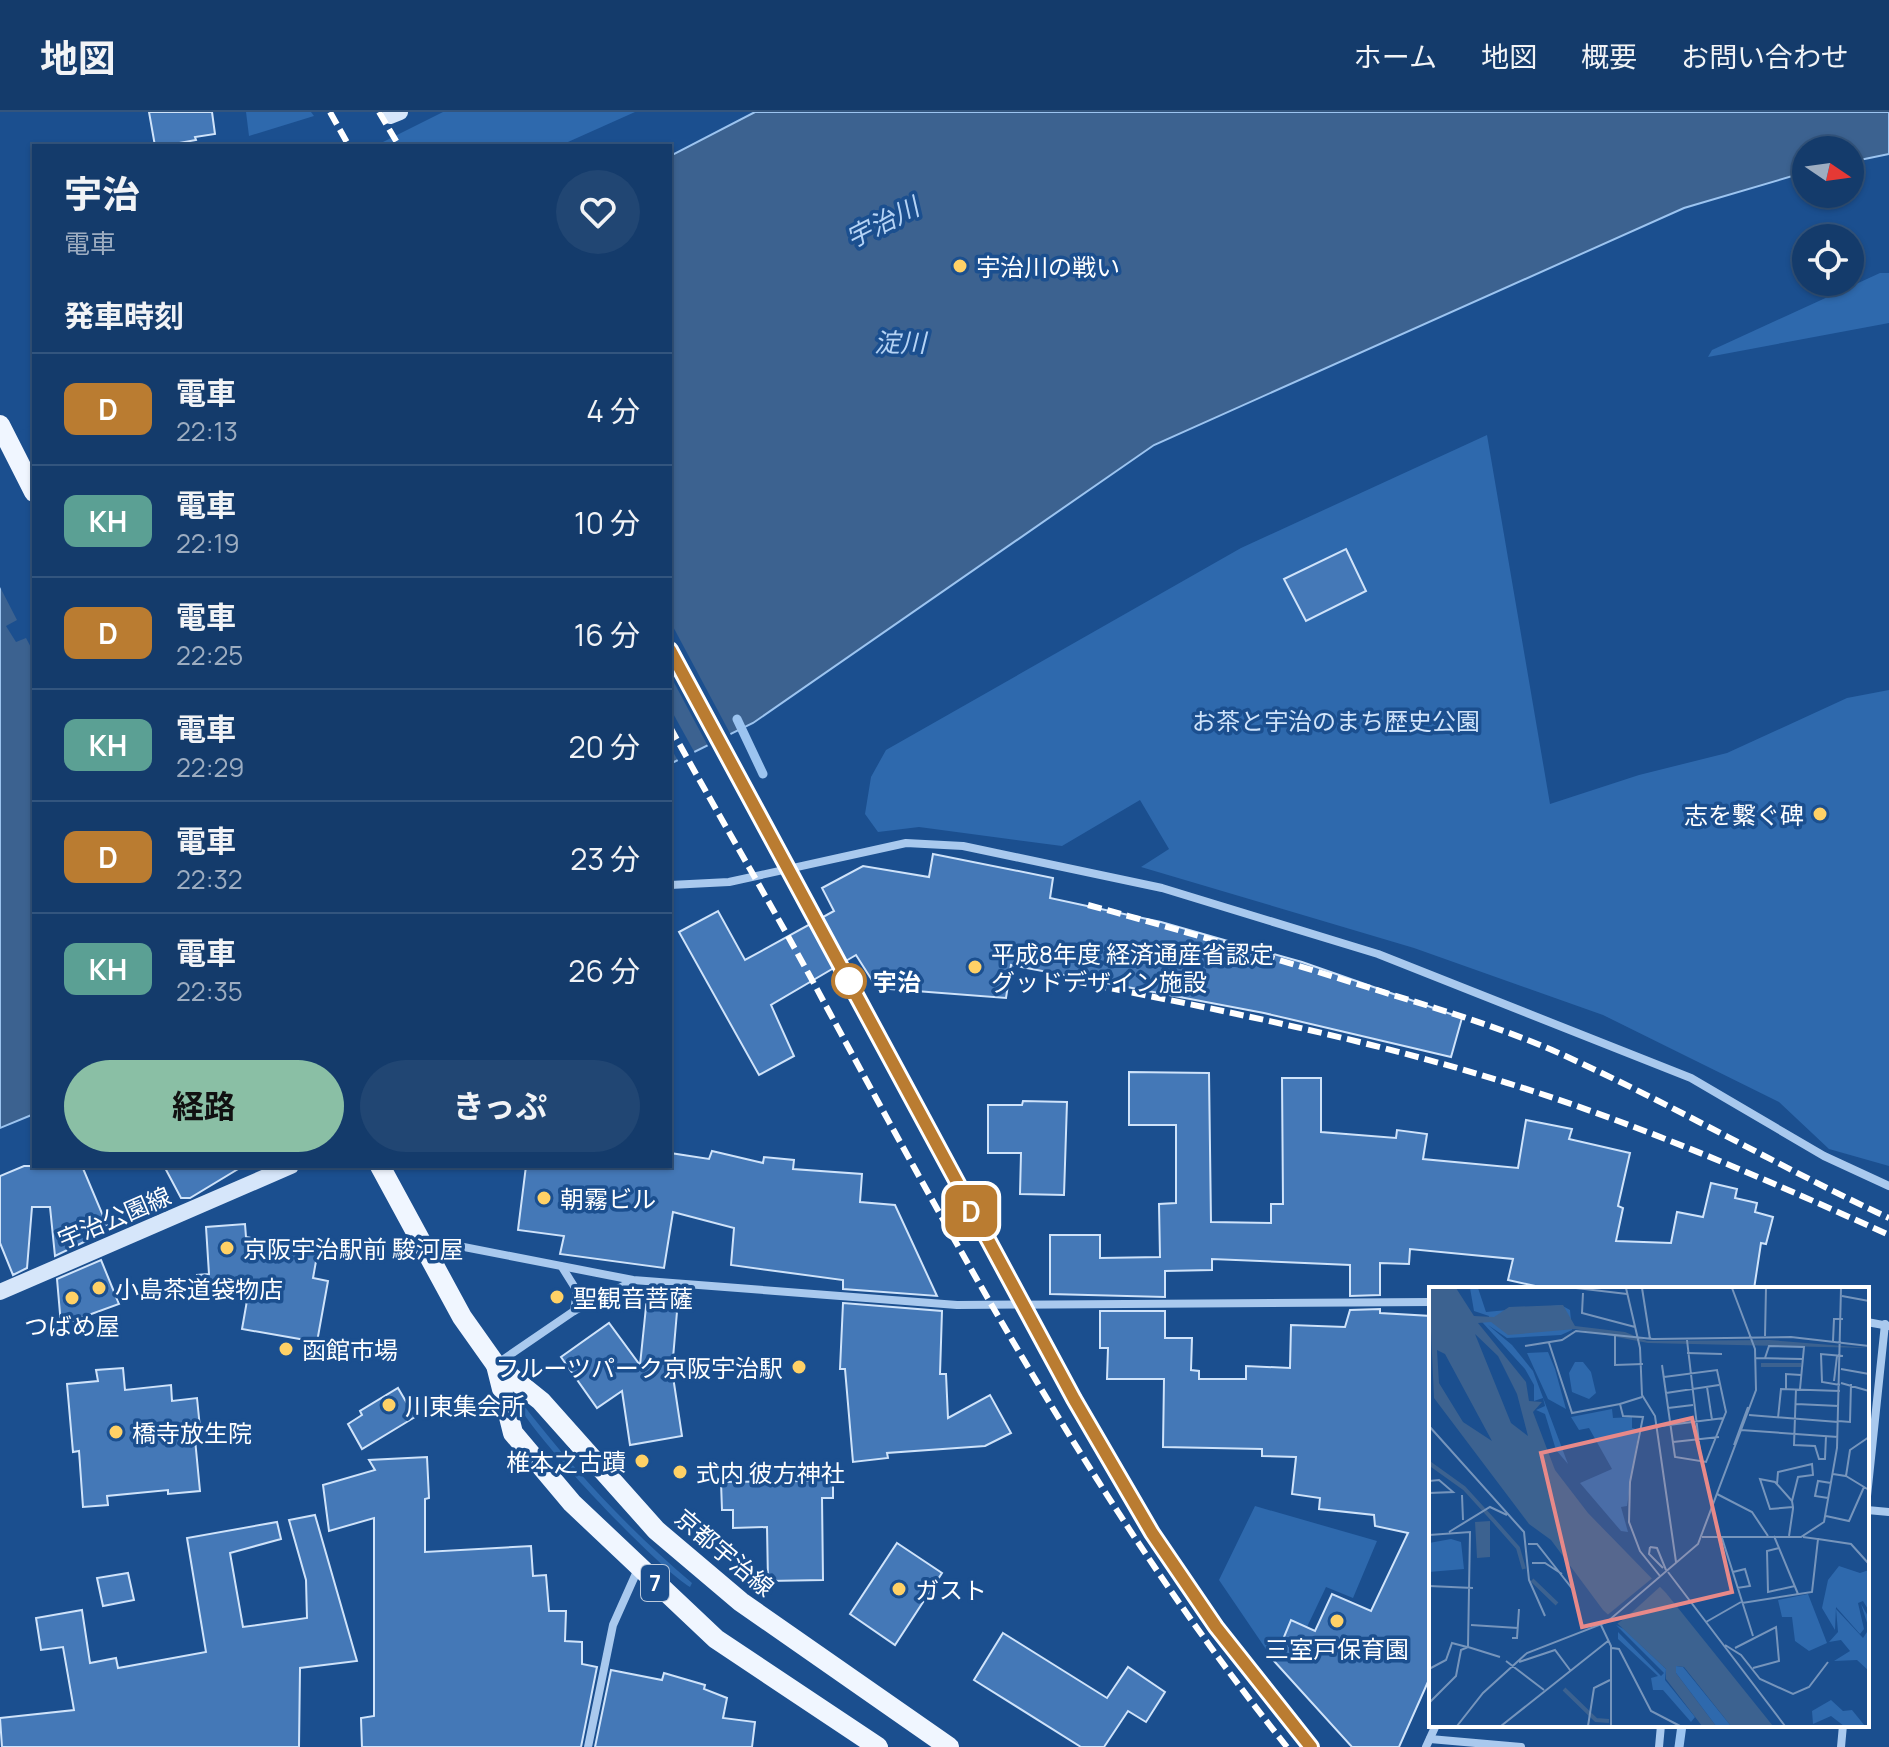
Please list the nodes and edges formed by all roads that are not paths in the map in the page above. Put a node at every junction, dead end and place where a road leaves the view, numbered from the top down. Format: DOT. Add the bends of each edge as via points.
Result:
graph roads {
  1 [pos="0,425"];
  2 [pos="32,488"];
  3 [pos="672,885"];
  4 [pos="286,1168"];
  5 [pos="381,1168"];
  6 [pos="1889,1186"];
  7 [pos="418,1238"];
  8 [pos="561,1267"];
  9 [pos="633,1280"];
  10 [pos="0,1292"];
  11 [pos="1429,1302"];
  12 [pos="574,1311"];
  13 [pos="1887,1325"];
  14 [pos="496,1365"];
  15 [pos="1869,1479"];
  16 [pos="1869,1510"];
  17 [pos="1889,1512"];
  18 [pos="638,1568"];
  19 [pos="1661,1727"];
  20 [pos="1843,1727"];
  21 [pos="1428,1743"];
  22 [pos="588,1747"];
  23 [pos="878,1747"];
  24 [pos="949,1747"];
  25 [pos="1521,1747"];
  26 [pos="1659,1747"];
  27 [pos="1841,1747"];
  1 -- 2 [label="main road"];
  3 -- 6 [label="street" via="729,882 906,843 963,846 1162,888 1378,954 1691,1078 1824,1156"];
  4 -- 10 [label="main road, 宇治公園線"];
  5 -- 7 [label="main road, 京都宇治線 / 7"];
  7 -- 8 [label="street"];
  7 -- 14 [label="main road, 京都宇治線 / 7"];
  8 -- 9 [label="street"];
  8 -- 12 [label="street" via="577,1291"];
  9 -- 11 [label="street" via="967,1306"];
  9 -- 12 [label="street"];
  12 -- 14 [label="street"];
  13 -- 15 [label="street"];
  14 -- 18 [label="main road, 京都宇治線 / 7" via="513,1433 572,1503"];
  14 -- 24 [label="main road, 京都宇治線 / 7" via="541,1401 656,1530 741,1602"];
  16 -- 17 [label="street"];
  18 -- 22 [label="street" via="613,1625"];
  18 -- 23 [label="main road, 京都宇治線 / 7" via="716,1639"];
  19 -- 26 [label="street"];
  20 -- 27 [label="street"];
  21 -- 25 [label="street"];
}
